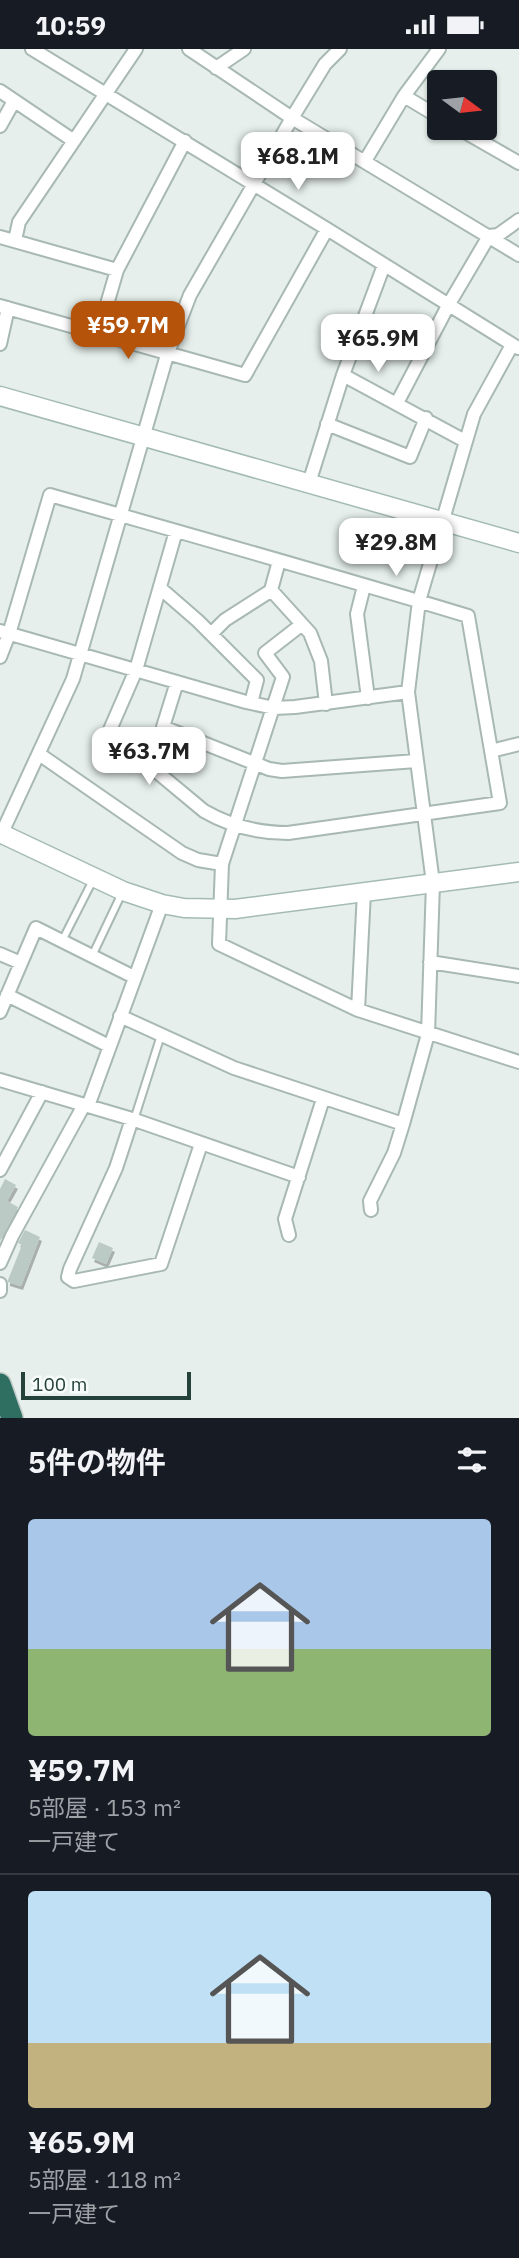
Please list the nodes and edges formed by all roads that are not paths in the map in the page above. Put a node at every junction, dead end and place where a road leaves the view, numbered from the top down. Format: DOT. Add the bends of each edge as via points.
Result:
graph roads {
  1 [pos="136,49"];
  2 [pos="189,49"];
  3 [pos="244,49"];
  4 [pos="340,49"];
  5 [pos="439,49"];
  6 [pos="41,51"];
  7 [pos="216,68"];
  8 [pos="0,91"];
  9 [pos="106,94"];
  10 [pos="404,96"];
  11 [pos="14,101"];
  12 [pos="427,110"];
  13 [pos="292,118"];
  14 [pos="0,126"];
  15 [pos="479,140"];
  16 [pos="75,141"];
  17 [pos="185,142"];
  18 [pos="365,161"];
  19 [pos="519,163"];
  20 [pos="253,185"];
  21 [pos="519,220"];
  22 [pos="327,229"];
  23 [pos="489,236"];
  24 [pos="0,237"];
  25 [pos="15,240"];
  26 [pos="519,254"];
  27 [pos="384,265"];
  28 [pos="117,270"];
  29 [pos="449,304"];
  30 [pos="4,307"];
  31 [pos="98,335"];
  32 [pos="0,344"];
  33 [pos="516,347"];
  34 [pos="167,355"];
  35 [pos="343,375"];
  36 [pos="0,396"];
  37 [pos="397,403"];
  38 [pos="426,418"];
  39 [pos="327,424"];
  40 [pos="144,435"];
  41 [pos="465,441"];
  42 [pos="309,483"];
  43 [pos="121,515"];
  44 [pos="441,522"];
  45 [pos="176,531"];
  46 [pos="519,543"];
  47 [pos="279,561"];
  48 [pos="364,586"];
  49 [pos="160,588"];
  50 [pos="272,590"];
  51 [pos="419,601"];
  52 [pos="301,625"];
  53 [pos="5,633"];
  54 [pos="211,634"];
  55 [pos="81,655"];
  56 [pos="0,657"];
  57 [pos="136,670"];
  58 [pos="177,682"];
  59 [pos="408,692"];
  60 [pos="368,698"];
  61 [pos="251,703"];
  62 [pos="326,704"];
  63 [pos="274,708"];
  64 [pos="519,744"];
  65 [pos="491,751"];
  66 [pos="39,754"];
  67 [pos="416,761"];
  68 [pos="255,765"];
  69 [pos="425,813"];
  70 [pos="234,825"];
  71 [pos="1,835"];
  72 [pos="222,864"];
  73 [pos="519,872"];
  74 [pos="94,878"];
  75 [pos="433,884"];
  76 [pos="123,891"];
  77 [pos="364,892"];
  78 [pos="162,904"];
  79 [pos="220,910"];
  80 [pos="62,941"];
  81 [pos="0,954"];
  82 [pos="92,955"];
  83 [pos="430,962"];
  84 [pos="21,963"];
  85 [pos="519,976"];
  86 [pos="134,977"];
  87 [pos="7,995"];
  88 [pos="358,1010"];
  89 [pos="0,1011"];
  90 [pos="120,1016"];
  91 [pos="428,1034"];
  92 [pos="161,1035"];
  93 [pos="109,1046"];
  94 [pos="519,1062"];
  95 [pos="3,1084"];
  96 [pos="42,1092"];
  97 [pos="323,1098"];
  98 [pos="85,1105"];
  99 [pos="133,1119"];
  100 [pos="403,1125"];
  101 [pos="201,1144"];
  102 [pos="1,1163"];
  103 [pos="299,1177"];
  104 [pos="371,1210"];
  105 [pos="289,1235"];
  106 [pos="0,1263"];
  107 [pos="0,1284"];
  108 [pos="0,1291"];
  109 [pos="0,1384"];
  110 [pos="12,1418"];
  1 -- 9 [label="street"];
  2 -- 7 [label="street"];
  3 -- 7 [label="street"];
  4 -- 13 [label="street" via="325,64"];
  5 -- 10 [label="street"];
  6 -- 9 [label="street"];
  7 -- 13 [label="street"];
  8 -- 11 [label="street"];
  9 -- 16 [label="street"];
  9 -- 17 [label="street"];
  10 -- 12 [label="street"];
  10 -- 18 [label="street"];
  11 -- 14 [label="street"];
  11 -- 16 [label="street"];
  13 -- 18 [label="street"];
  13 -- 20 [label="street"];
  15 -- 19 [label="street"];
  16 -- 25 [label="street" via="19,222"];
  17 -- 20 [label="street"];
  17 -- 28 [label="street"];
  18 -- 23 [label="street"];
  20 -- 22 [label="street"];
  20 -- 34 [label="street" via="190,295"];
  21 -- 23 [label="street"];
  22 -- 27 [label="street"];
  22 -- 34 [label="street" via="245,375"];
  23 -- 26 [label="street"];
  23 -- 29 [label="street"];
  24 -- 25 [label="street"];
  25 -- 28 [label="street"];
  27 -- 29 [label="street"];
  27 -- 35 [label="street"];
  28 -- 31 [label="street"];
  29 -- 33 [label="street"];
  29 -- 37 [label="street"];
  30 -- 31 [label="street"];
  30 -- 32 [label="street"];
  31 -- 34 [label="street"];
  33 -- 41 [label="street" via="474,414"];
  34 -- 40 [label="street"];
  35 -- 37 [label="street"];
  35 -- 39 [label="street"];
  36 -- 40 [label="street"];
  37 -- 38 [label="street"];
  38 -- 39 [label="street" via="410,457"];
  38 -- 41 [label="street"];
  39 -- 42 [label="street"];
  40 -- 42 [label="street"];
  40 -- 43 [label="street"];
  41 -- 44 [label="street"];
  42 -- 44 [label="street"];
  43 -- 45 [label="street"];
  43 -- 53 [label="street" via="50,495"];
  43 -- 55 [label="street"];
  44 -- 46 [label="street"];
  44 -- 51 [label="street"];
  45 -- 47 [label="street"];
  45 -- 49 [label="street"];
  47 -- 48 [label="street"];
  47 -- 50 [label="street"];
  48 -- 51 [label="street"];
  48 -- 60 [label="street" via="358,614"];
  49 -- 54 [label="street"];
  49 -- 57 [label="street"];
  50 -- 52 [label="street"];
  50 -- 54 [label="street"];
  51 -- 59 [label="street"];
  51 -- 65 [label="street" via="468,616"];
  52 -- 62 [label="street" via="310,633 321,661"];
  52 -- 63 [label="street" via="265,653 283,677"];
  53 -- 55 [label="street"];
  53 -- 56 [label="street"];
  54 -- 61 [label="street" via="257,680"];
  55 -- 57 [label="street"];
  55 -- 66 [label="street"];
  57 -- 58 [label="street"];
  57 -- 70 [label="street" via="109,732 204,811"];
  58 -- 61 [label="street"];
  58 -- 68 [label="street" via="163,727"];
  59 -- 60 [label="street"];
  59 -- 67 [label="street"];
  60 -- 62 [label="street"];
  61 -- 63 [label="street"];
  62 -- 63 [label="street"];
  63 -- 68 [label="street"];
  64 -- 65 [label="street"];
  65 -- 69 [label="street" via="500,803"];
  66 -- 71 [label="street"];
  66 -- 72 [label="street" via="182,853"];
  67 -- 68 [label="street" via="282,771"];
  67 -- 69 [label="street"];
  68 -- 70 [label="street"];
  69 -- 70 [label="street" via="288,833"];
  69 -- 75 [label="street"];
  70 -- 72 [label="street"];
  71 -- 74 [label="street"];
  72 -- 79 [label="street"];
  73 -- 75 [label="street"];
  74 -- 76 [label="street"];
  74 -- 80 [label="lane"];
  75 -- 77 [label="street"];
  75 -- 83 [label="street"];
  76 -- 78 [label="street"];
  76 -- 82 [label="lane"];
  77 -- 79 [label="street"];
  77 -- 88 [label="street"];
  78 -- 79 [label="street"];
  78 -- 86 [label="street"];
  79 -- 88 [label="street" via="219,944"];
  80 -- 82 [label="street"];
  80 -- 84 [label="street" via="36,928"];
  81 -- 84 [label="street"];
  82 -- 86 [label="street"];
  83 -- 85 [label="street"];
  83 -- 91 [label="street"];
  84 -- 87 [label="street"];
  86 -- 90 [label="street"];
  87 -- 89 [label="street"];
  87 -- 93 [label="street"];
  88 -- 91 [label="street"];
  90 -- 92 [label="street"];
  90 -- 93 [label="street"];
  91 -- 94 [label="street"];
  91 -- 100 [label="street"];
  92 -- 97 [label="street"];
  92 -- 99 [label="lane"];
  93 -- 98 [label="street"];
  95 -- 96 [label="street"];
  96 -- 98 [label="street"];
  96 -- 102 [label="street"];
  97 -- 100 [label="street"];
  97 -- 103 [label="street"];
  98 -- 99 [label="street"];
  98 -- 106 [label="street"];
  99 -- 101 [label="street"];
  99 -- 101 [label="street" via="70,1269 68,1277 74,1281 161,1264"];
  100 -- 104 [label="street" via="370,1201"];
  101 -- 103 [label="street"];
  103 -- 105 [label="street" via="285,1219"];
  107 -- 108 [label="street"];
  109 -- 110 [label="highway"];
}
